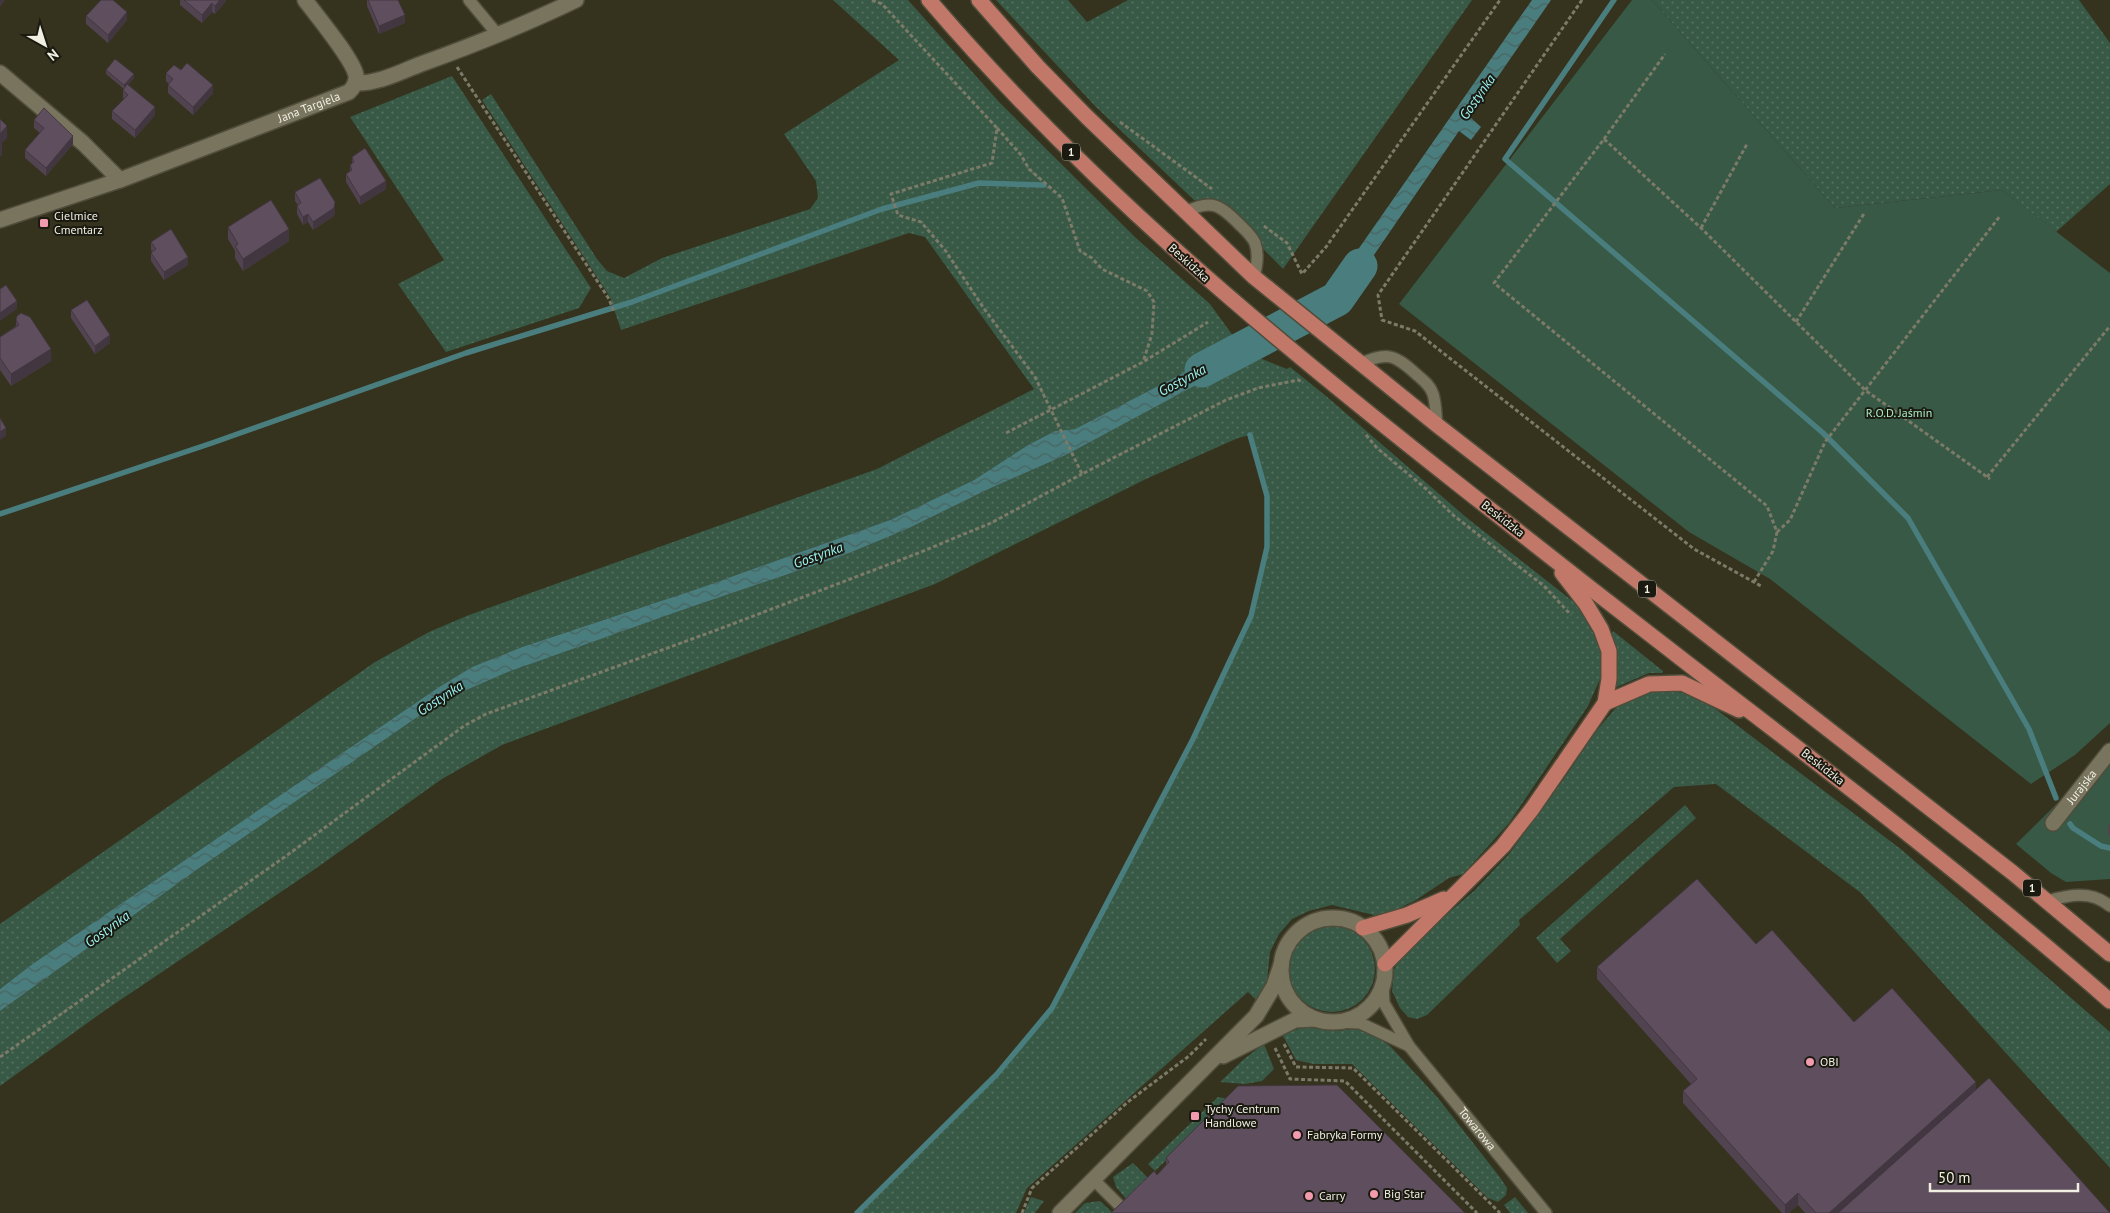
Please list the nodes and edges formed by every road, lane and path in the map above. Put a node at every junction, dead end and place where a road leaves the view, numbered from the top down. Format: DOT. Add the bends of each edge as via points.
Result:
graph roads {
  1 [pos="305,0"];
  2 [pos="469,0"];
  3 [pos="576,0"];
  4 [pos="872,0"];
  5 [pos="929,0"];
  6 [pos="979,0"];
  7 [pos="1500,0"];
  8 [pos="1582,0"];
  9 [pos="498,35"];
  10 [pos="449,54"];
  11 [pos="1664,54"];
  12 [pos="0,73"];
  13 [pos="355,83"];
  14 [pos="1113,117"];
  15 [pos="997,128"];
  16 [pos="1604,139"];
  17 [pos="1747,144"];
  18 [pos="120,180"];
  19 [pos="1216,191"];
  20 [pos="1186,212"];
  21 [pos="1865,212"];
  22 [pos="2000,216"];
  23 [pos="0,220"];
  24 [pos="1263,226"];
  25 [pos="1701,228"];
  26 [pos="1254,277"];
  27 [pos="614,312"];
  28 [pos="1208,322"];
  29 [pos="1796,322"];
  30 [pos="2110,326"];
  31 [pos="1143,362"];
  32 [pos="1360,364"];
  33 [pos="1309,388"];
  34 [pos="1866,390"];
  35 [pos="1052,410"];
  36 [pos="1437,425"];
  37 [pos="1006,433"];
  38 [pos="1365,434"];
  39 [pos="1082,474"];
  40 [pos="1777,532"];
  41 [pos="1545,552"];
  42 [pos="1754,582"];
  43 [pos="1761,586"];
  44 [pos="1574,619"];
  45 [pos="1605,703"];
  46 [pos="1761,719"];
  47 [pos="2110,751"];
  48 [pos="2053,823"];
  49 [pos="1452,896"];
  50 [pos="2047,900"];
  51 [pos="2110,906"];
  52 [pos="1363,928"];
  53 [pos="2110,954"];
  54 [pos="1384,964"];
  55 [pos="1281,965"];
  56 [pos="1384,984"];
  57 [pos="2110,1001"];
  58 [pos="1315,1019"];
  59 [pos="1332,1022"];
  60 [pos="1272,1031"];
  61 [pos="1209,1036"];
  62 [pos="1409,1046"];
  63 [pos="0,1057"];
  64 [pos="1210,1062"];
  65 [pos="1093,1179"];
  66 [pos="1125,1211"];
  67 [pos="1022,1213"];
  68 [pos="1060,1213"];
  69 [pos="1477,1213"];
  70 [pos="1500,1213"];
  71 [pos="1546,1213"];
  1 -- 13 [label="street" via="356,73"];
  2 -- 9 [label="lane"];
  3 -- 9 [label="street"];
  4 -- 15 [label="path" via="882,4"];
  5 -- 41 [label="main road, Beskidzka / 1" via="1041,122 1223,294 1364,411"];
  6 -- 20 [label="main road, 1" via="1045,74"];
  7 -- 24 [label="path" via="1326,247 1302,274 1287,242"];
  8 -- 42 [label="path" via="1378,295 1382,320 1415,331 1694,549"];
  9 -- 10 [label="street"];
  10 -- 13 [label="street" via="374,82"];
  10 -- 27 [label="path" via="609,298"];
  11 -- 16 [label="path"];
  12 -- 18 [label="street"];
  13 -- 18 [label="street, Jana Targiela" via="349,92 339,97"];
  14 -- 19 [label="path"];
  15 -- 31 [label="path" via="1021,155 1029,170 1062,198 1080,250 1102,269 1146,291 1154,302 1152,334"];
  15 -- 35 [label="path" via="992,163 890,194 898,215 921,222 945,250 984,310 1035,377"];
  16 -- 25 [label="path"];
  16 -- 40 [label="path" via="1494,282 1767,506"];
  17 -- 25 [label="path"];
  18 -- 23 [label="street, Jana Targiela"];
  20 -- 26 [label="main road, 1"];
  20 -- 26 [label="lane" via="1199,205 1222,207 1255,242 1258,260"];
  21 -- 29 [label="path"];
  22 -- 34 [label="path"];
  25 -- 29 [label="path"];
  26 -- 32 [label="main road, 1"];
  28 -- 31 [label="path"];
  29 -- 34 [label="path"];
  30 -- 34 [label="path" via="1989,478"];
  31 -- 35 [label="path"];
  32 -- 36 [label="main road, 1"];
  32 -- 36 [label="lane" via="1375,357 1402,361 1428,383 1434,396"];
  33 -- 39 [label="path" via="1302,382 1290,382 1258,388 1226,400"];
  34 -- 40 [label="path" via="1826,442 1790,520"];
  35 -- 37 [label="path"];
  35 -- 39 [label="path"];
  36 -- 50 [label="main road, 1"];
  38 -- 44 [label="path" via="1453,515 1544,586"];
  39 -- 63 [label="path" via="991,523 916,554 486,714 464,726"];
  40 -- 42 [label="path" via="1773,551"];
  41 -- 45 [label="main road" via="1586,604 1601,629 1609,650"];
  41 -- 46 [label="main road, Beskidzka / 1"];
  42 -- 43 [label="path"];
  45 -- 46 [label="main road" via="1649,684 1682,683"];
  45 -- 49 [label="main road" via="1518,828 1486,865"];
  46 -- 57 [label="main road, Beskidzka / 1" via="2044,943"];
  47 -- 48 [label="street, Jurajska"];
  49 -- 52 [label="main road" via="1407,915"];
  49 -- 54 [label="main road"];
  50 -- 51 [label="lane" via="2074,894 2090,896"];
  50 -- 53 [label="main road, 1"];
  52 -- 54 [label="street" via="1381,950"];
  52 -- 55 [label="street" via="1339,918 1326,918 1309,924 1286,948"];
  54 -- 56 [label="street"];
  55 -- 58 [label="street" via="1282,982 1289,998 1300,1011"];
  55 -- 64 [label="street" via="1261,1011"];
  56 -- 59 [label="street" via="1364,1012 1349,1020"];
  56 -- 62 [label="lane, Towarowa" via="1384,1003"];
  58 -- 59 [label="street"];
  58 -- 60 [label="street" via="1295,1020"];
  59 -- 62 [label="lane, Towarowa" via="1360,1023"];
  60 -- 64 [label="street"];
  60 -- 69 [label="path" via="1290,1079 1345,1081"];
  60 -- 70 [label="path" via="1296,1067 1353,1068"];
  61 -- 67 [label="path" via="1129,1101 1032,1188"];
  62 -- 71 [label="lane, Towarowa"];
  64 -- 65 [label="street"];
  65 -- 66 [label="lane"];
  65 -- 68 [label="street"];
}
